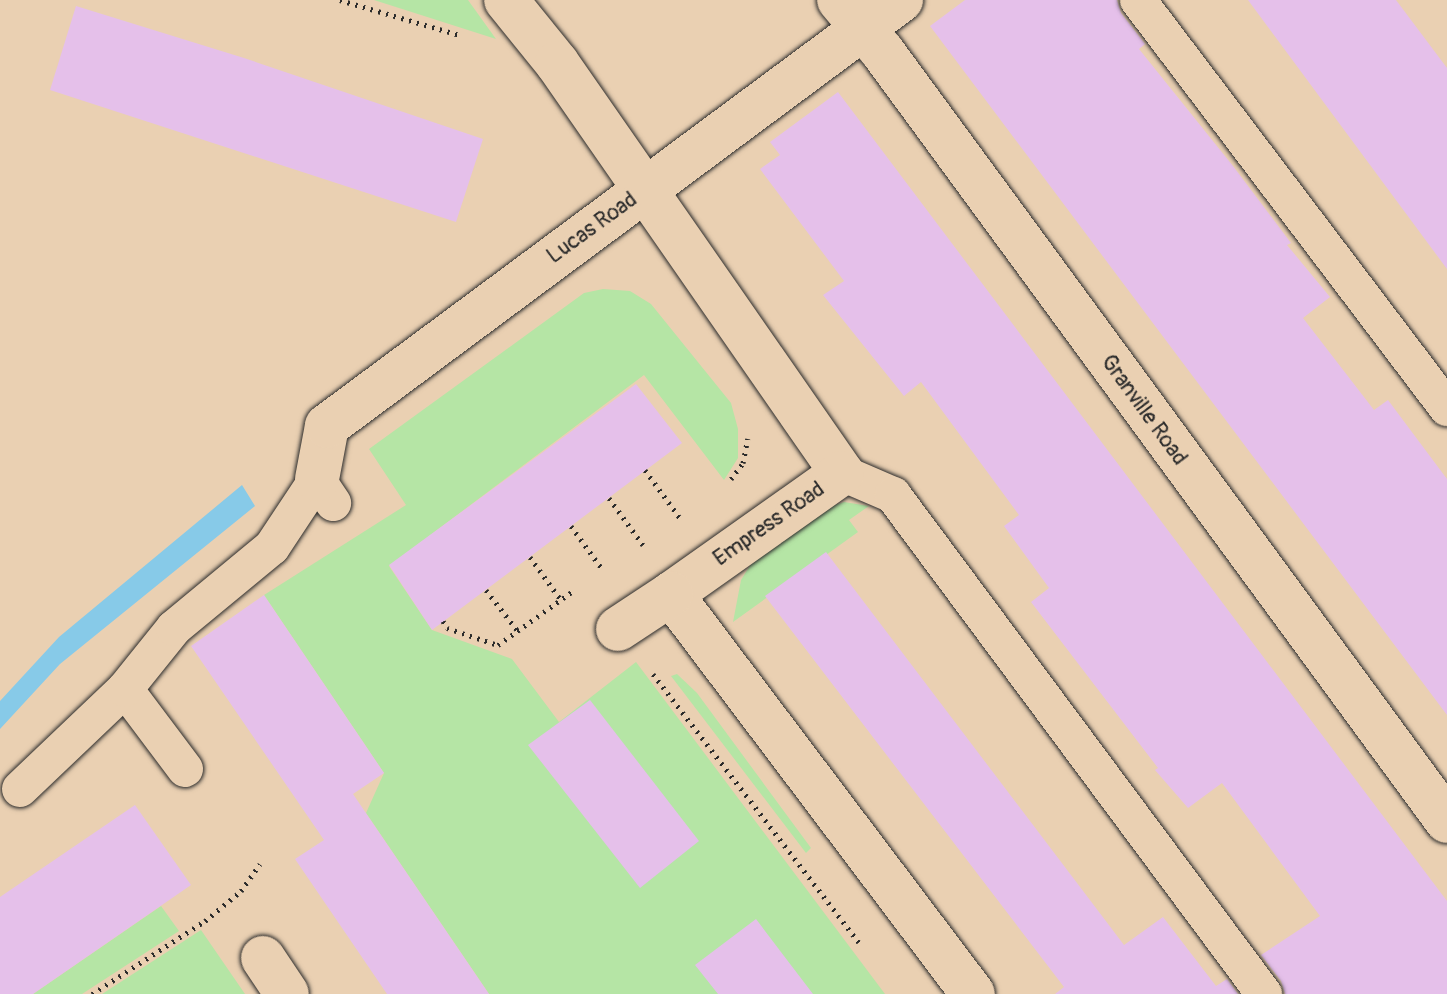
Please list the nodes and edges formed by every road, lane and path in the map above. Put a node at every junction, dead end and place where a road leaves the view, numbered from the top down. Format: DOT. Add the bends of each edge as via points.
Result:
graph roads {
  1 [pos="340,0"];
  2 [pos="506,0"];
  3 [pos="901,0"];
  4 [pos="1138,0"];
  5 [pos="851,14"];
  6 [pos="470,38"];
  7 [pos="645,189"];
  8 [pos="1447,408"];
  9 [pos="747,424"];
  10 [pos="645,470"];
  11 [pos="842,473"];
  12 [pos="727,484"];
  13 [pos="325,491"];
  14 [pos="609,498"];
  15 [pos="692,510"];
  16 [pos="681,518"];
  17 [pos="571,526"];
  18 [pos="668,527"];
  19 [pos="655,536"];
  20 [pos="643,545"];
  21 [pos="629,553"];
  22 [pos="530,557"];
  23 [pos="616,562"];
  24 [pos="603,570"];
  25 [pos="592,577"];
  26 [pos="582,585"];
  27 [pos="486,590"];
  28 [pos="671,594"];
  29 [pos="561,600"];
  30 [pos="443,621"];
  31 [pos="618,629"];
  32 [pos="517,631"];
  33 [pos="125,689"];
  34 [pos="185,769"];
  35 [pos="20,789"];
  36 [pos="1447,821"];
  37 [pos="260,864"];
  38 [pos="860,944"];
  39 [pos="263,958"];
  40 [pos="92,994"];
  41 [pos="287,994"];
  42 [pos="973,994"];
  43 [pos="1264,994"];
  1 -- 6 [label="path"];
  2 -- 7 [label="street, Empress Road"];
  3 -- 5 [label="street, Lucas Road"];
  4 -- 8 [label="lane"];
  5 -- 7 [label="street, Lucas Road"];
  5 -- 36 [label="street, Granville Road"];
  7 -- 11 [label="street, Empress Road"];
  7 -- 13 [label="street, Lucas Road" via="327,426"];
  9 -- 12 [label="path" via="743,463"];
  10 -- 16 [label="path"];
  11 -- 28 [label="street, Empress Road"];
  11 -- 43 [label="lane" via="893,495"];
  13 -- 33 [label="lane" via="272,547 174,628"];
  14 -- 20 [label="path"];
  15 -- 16 [label="path"];
  16 -- 18 [label="path"];
  17 -- 24 [label="path"];
  19 -- 20 [label="path"];
  20 -- 21 [label="path"];
  22 -- 29 [label="path"];
  23 -- 24 [label="path"];
  24 -- 25 [label="path"];
  26 -- 29 [label="path"];
  27 -- 32 [label="path"];
  28 -- 31 [label="street, Empress Road"];
  28 -- 42 [label="street"];
  29 -- 32 [label="path"];
  30 -- 32 [label="path" via="447,628 498,645"];
  31 -- 38 [label="path"];
  33 -- 34 [label="lane"];
  33 -- 35 [label="lane"];
  37 -- 40 [label="path" via="241,891 205,921"];
  39 -- 41 [label="street"];
}
